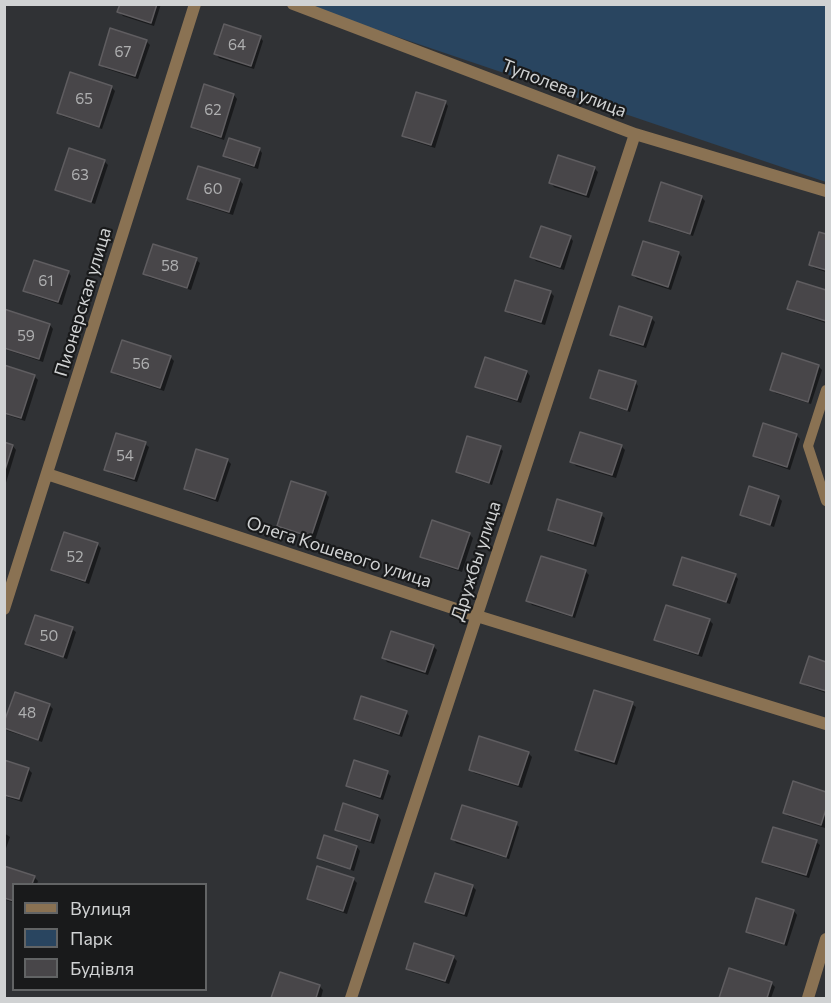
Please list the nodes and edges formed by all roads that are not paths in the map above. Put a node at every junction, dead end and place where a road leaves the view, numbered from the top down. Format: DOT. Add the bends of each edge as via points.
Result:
graph roads {
  1 [pos="195,4"];
  2 [pos="293,4"];
  3 [pos="635,134"];
  4 [pos="826,191"];
  5 [pos="826,390"];
  6 [pos="47,474"];
  7 [pos="826,501"];
  8 [pos="4,609"];
  9 [pos="477,616"];
  10 [pos="826,724"];
  11 [pos="826,939"];
  12 [pos="351,999"];
  13 [pos="808,999"];
  1 -- 6 [label="street, Пионерская улица"];
  2 -- 3 [label="street, Туполева улица"];
  3 -- 4 [label="street, Туполева улица"];
  3 -- 9 [label="street, Дружбы улица"];
  5 -- 7 [label="lane" via="808,446"];
  6 -- 8 [label="street, Пионерская улица"];
  6 -- 9 [label="street, Олега Кошевого улица"];
  9 -- 10 [label="street, Олега Кошевого улица"];
  9 -- 12 [label="street, Дружбы улица"];
  11 -- 13 [label="street"];
}
